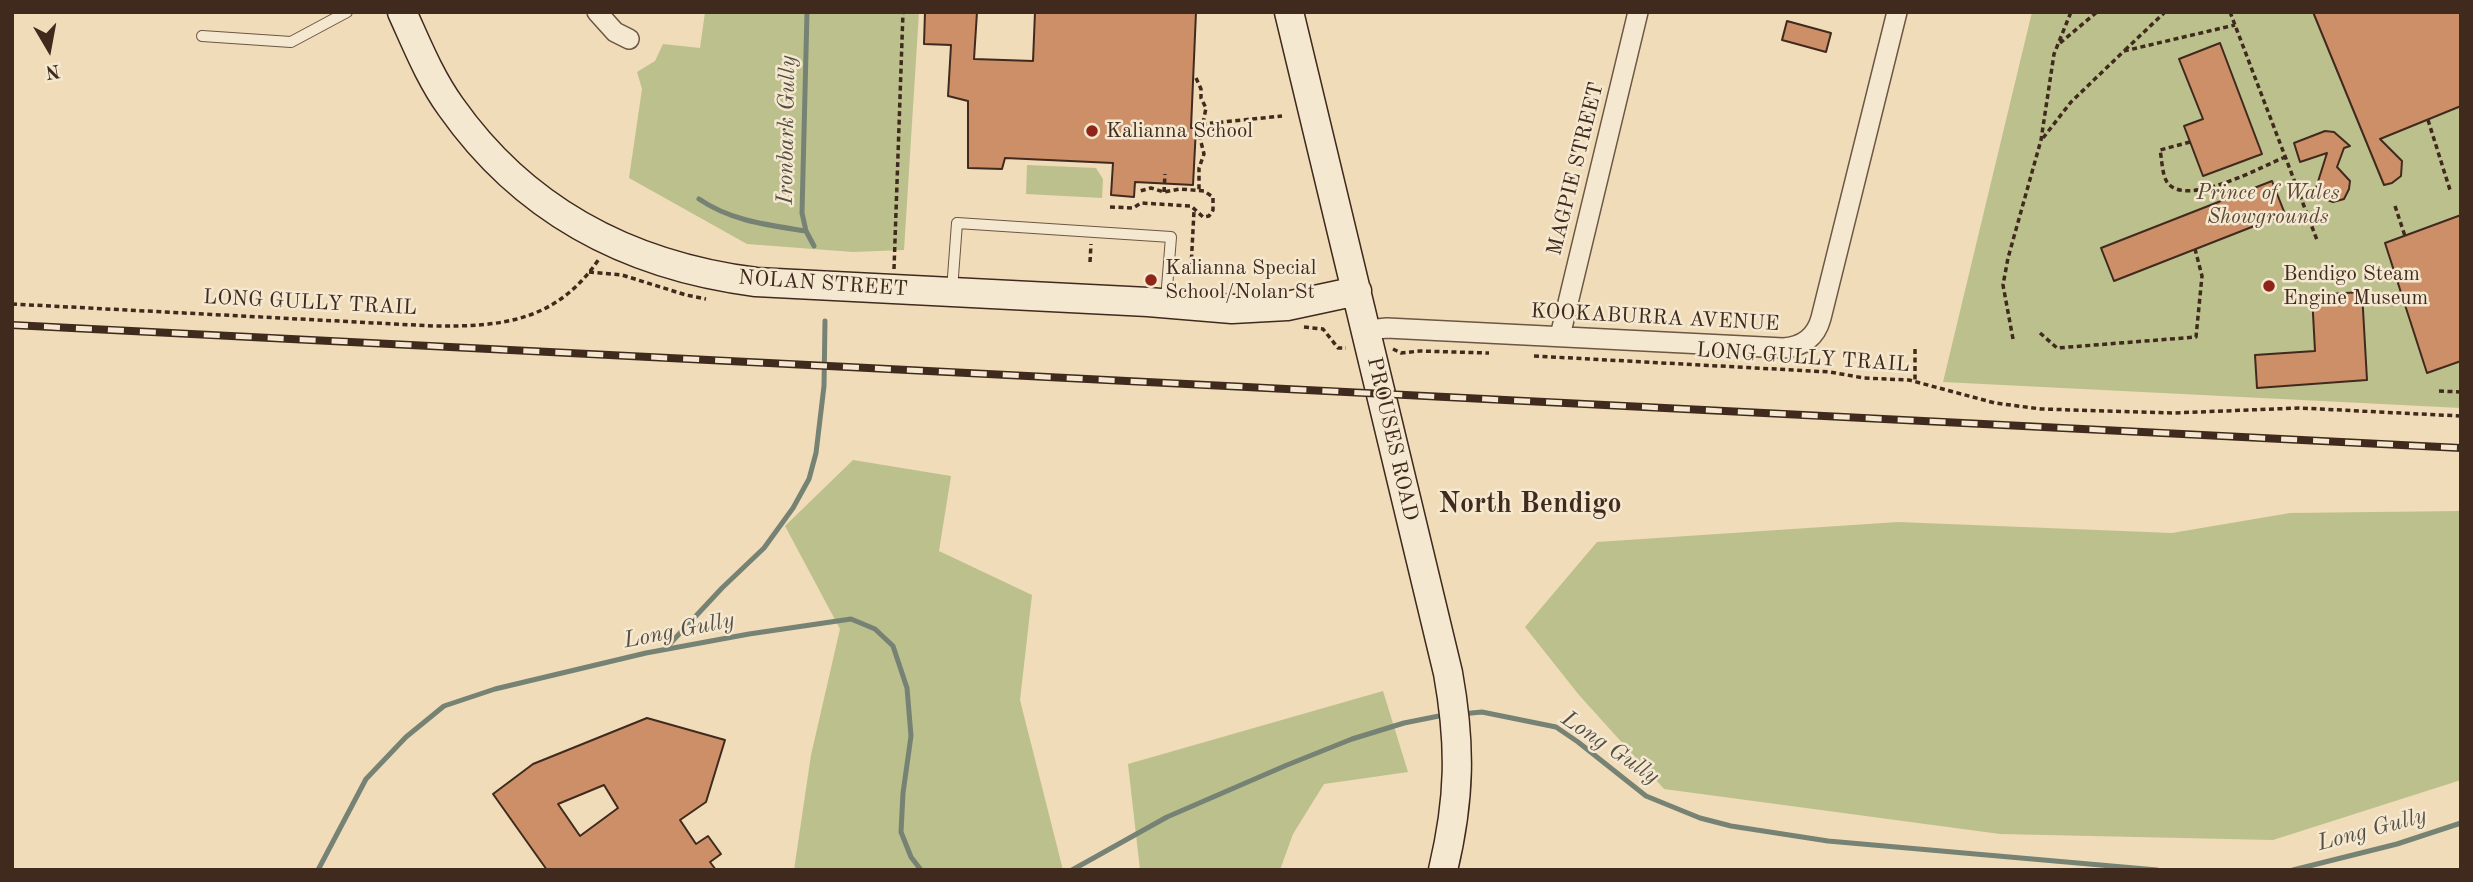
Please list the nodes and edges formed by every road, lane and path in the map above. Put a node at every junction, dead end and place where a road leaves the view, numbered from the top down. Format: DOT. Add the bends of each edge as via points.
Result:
graph roads {
  1 [pos="346,12"];
  2 [pos="402,12"];
  3 [pos="597,12"];
  4 [pos="903,12"];
  5 [pos="1289,12"];
  6 [pos="1638,12"];
  7 [pos="1897,12"];
  8 [pos="2071,12"];
  9 [pos="2096,12"];
  10 [pos="2165,12"];
  11 [pos="2230,12"];
  12 [pos="2235,25"];
  13 [pos="202,36"];
  14 [pos="629,40"];
  15 [pos="2058,45"];
  16 [pos="2124,51"];
  17 [pos="1196,78"];
  18 [pos="1282,116"];
  19 [pos="2428,120"];
  20 [pos="1203,124"];
  21 [pos="1193,125"];
  22 [pos="2041,140"];
  23 [pos="2190,142"];
  24 [pos="2285,157"];
  25 [pos="1165,174"];
  26 [pos="2450,190"];
  27 [pos="1140,191"];
  28 [pos="1199,191"];
  29 [pos="1164,192"];
  30 [pos="2395,206"];
  31 [pos="1110,207"];
  32 [pos="1194,209"];
  33 [pos="2405,236"];
  34 [pos="2317,240"];
  35 [pos="2195,249"];
  36 [pos="599,260"];
  37 [pos="1191,268"];
  38 [pos="893,289"];
  39 [pos="1357,291"];
  40 [pos="952,292"];
  41 [pos="12,304"];
  42 [pos="1166,304"];
  43 [pos="1367,330"];
  44 [pos="2040,333"];
  45 [pos="1560,336"];
  46 [pos="2013,339"];
  47 [pos="1915,349"];
  48 [pos="1395,350"];
  49 [pos="1494,352"];
  50 [pos="1530,355"];
  51 [pos="1915,382"];
  52 [pos="2439,391"];
  53 [pos="2461,392"];
  54 [pos="2461,416"];
  55 [pos="1443,870"];
  1 -- 13 [label="lane" via="291,42"];
  2 -- 38 [label="street, NOLAN STREET" via="434,79 469,131 536,197 587,231 662,263 723,278"];
  3 -- 14 [label="street"];
  4 -- 38 [label="path"];
  5 -- 39 [label="street, PROUSES ROAD"];
  6 -- 45 [label="street, MAGPIE STREET"];
  7 -- 45 [label="street, KOOKABURRA AVENUE" via="1821,318 1808,340 1783,348"];
  8 -- 15 [label="path"];
  9 -- 15 [label="path"];
  10 -- 16 [label="path"];
  11 -- 12 [label="path"];
  12 -- 16 [label="path"];
  12 -- 24 [label="path"];
  15 -- 22 [label="path"];
  16 -- 22 [label="path" via="2071,102"];
  17 -- 20 [label="path" via="1206,108"];
  18 -- 20 [label="path"];
  19 -- 26 [label="path"];
  20 -- 21 [label="path"];
  20 -- 28 [label="path"];
  22 -- 46 [label="path" via="2003,285"];
  23 -- 24 [label="path" via="2160,150 2166,181 2185,192 2217,186"];
  24 -- 34 [label="path"];
  25 -- 29 [label="path"];
  27 -- 29 [label="path" via="1155,188"];
  28 -- 29 [label="path"];
  28 -- 32 [label="path" via="1211,194 1213,210 1203,217"];
  30 -- 33 [label="path"];
  31 -- 32 [label="path" via="1133,208 1141,203"];
  32 -- 37 [label="path"];
  35 -- 44 [label="path" via="2202,276 2196,337 2057,348"];
  36 -- 41 [label="path, LONG GULLY TRAIL" via="562,299 536,313 508,323 471,326"];
  38 -- 40 [label="street, NOLAN STREET"];
  39 -- 42 [label="street, NOLAN STREET" via="1261,309"];
  39 -- 43 [label="street, PROUSES ROAD"];
  40 -- 42 [label="street, NOLAN STREET"];
  40 -- 42 [label="lane" via="957,223 1171,237"];
  43 -- 45 [label="street, KOOKABURRA AVENUE"];
  43 -- 55 [label="street, PROUSES ROAD" via="1455,714 1457,790"];
  47 -- 51 [label="path"];
  48 -- 49 [label="path"];
  50 -- 51 [label="path, LONG GULLY TRAIL" via="1830,372"];
  51 -- 54 [label="path, LONG GULLY TRAIL" via="2040,409 2173,414 2299,408"];
  52 -- 53 [label="path"];
}
